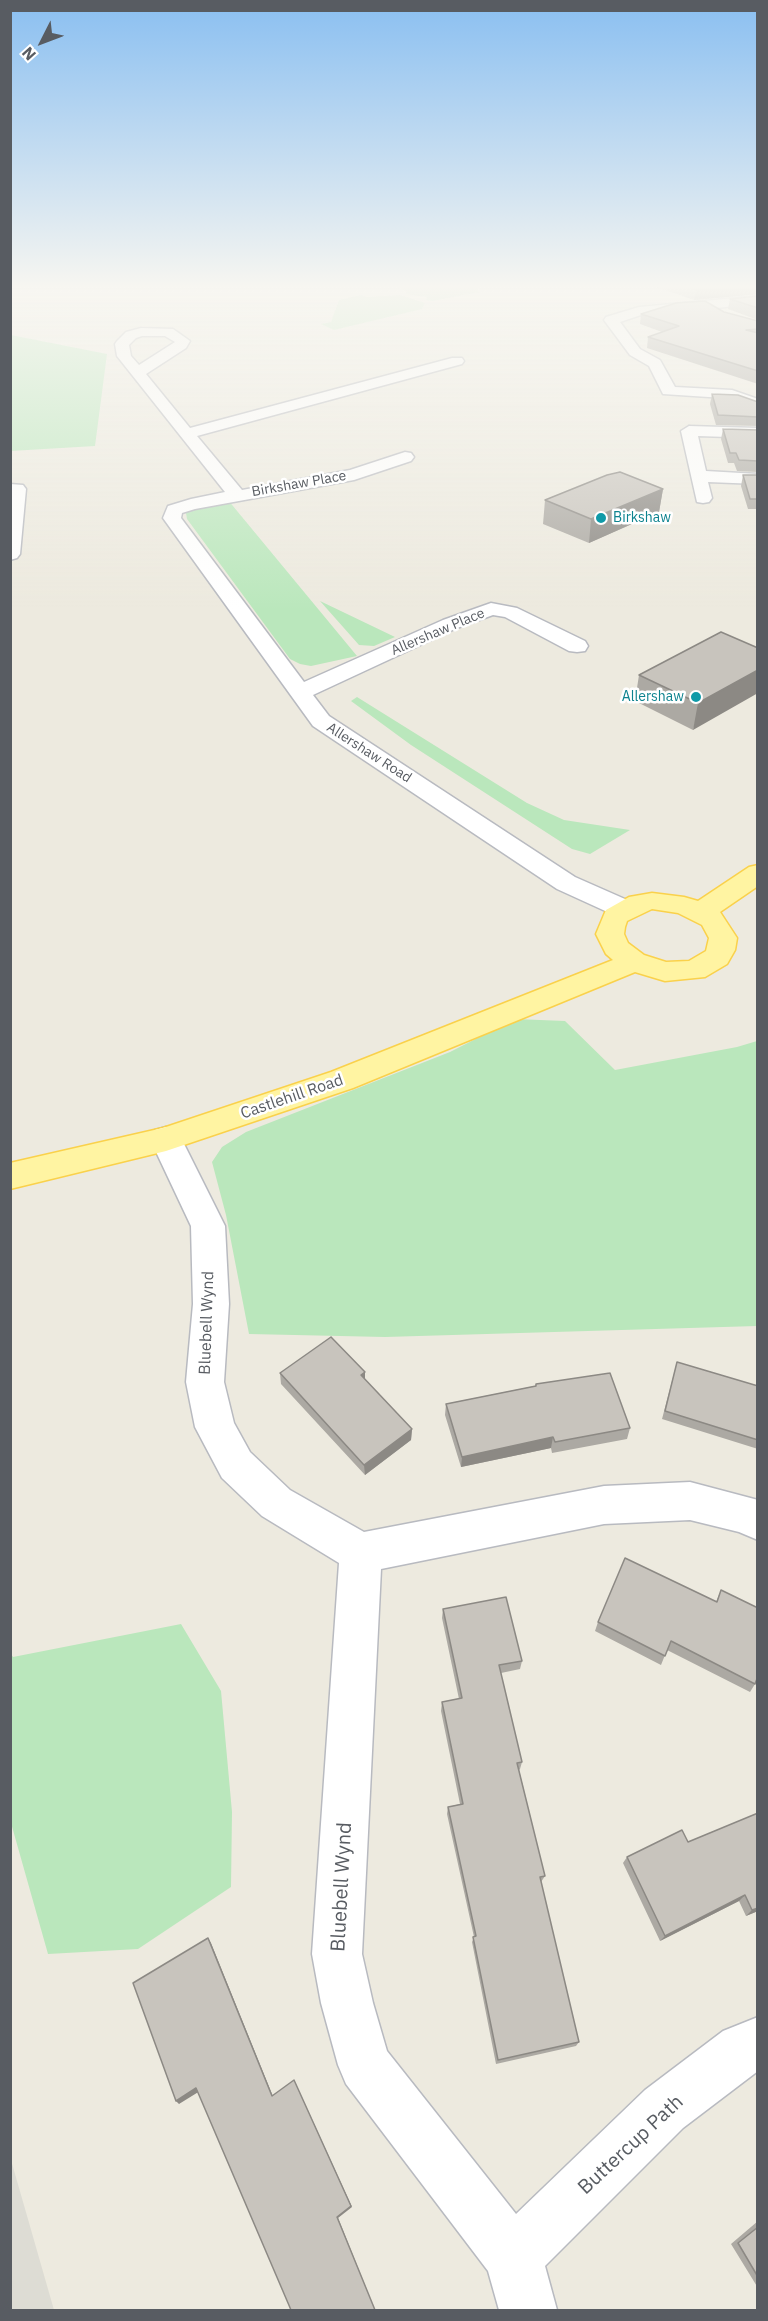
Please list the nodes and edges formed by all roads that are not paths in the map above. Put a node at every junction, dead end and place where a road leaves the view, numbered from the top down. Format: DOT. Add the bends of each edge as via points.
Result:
graph roads {
  1 [pos="154,393"];
  2 [pos="337,393"];
  3 [pos="727,393"];
  4 [pos="758,405"];
  5 [pos="758,433"];
  6 [pos="187,434"];
  7 [pos="405,457"];
  8 [pos="699,476"];
  9 [pos="758,479"];
  10 [pos="10,489"];
  11 [pos="237,495"];
  12 [pos="703,498"];
  13 [pos="191,504"];
  14 [pos="10,554"];
  15 [pos="577,646"];
  16 [pos="299,693"];
  17 [pos="758,873"];
  18 [pos="624,909"];
  19 [pos="701,912"];
  20 [pos="610,934"];
  21 [pos="634,962"];
  22 [pos="565,990"];
  23 [pos="166,1139"];
  24 [pos="10,1176"];
  25 [pos="758,1521"];
  26 [pos="361,1553"];
  27 [pos="758,2043"];
  28 [pos="513,2257"];
  29 [pos="528,2310"];
  1 -- 6 [label="street"];
  2 -- 6 [label="street"];
  3 -- 4 [label="street"];
  5 -- 8 [label="street" via="690,431"];
  6 -- 11 [label="street"];
  7 -- 11 [label="street, Birkshaw Place" via="354,475"];
  8 -- 9 [label="street"];
  8 -- 12 [label="street"];
  10 -- 14 [label="street" via="17,489"];
  11 -- 13 [label="street, Birkshaw Place"];
  13 -- 16 [label="street, Allershaw Road" via="174,510 172,518"];
  15 -- 16 [label="street, Allershaw Place" via="510,612 491,609"];
  16 -- 18 [label="street, Allershaw Road" via="321,721 566,883"];
  17 -- 19 [label="main road"];
  18 -- 19 [label="main road" via="652,901 671,902"];
  18 -- 20 [label="main road, Castlehill Road" via="616,916"];
  19 -- 21 [label="main road" via="713,919 723,938 717,957 695,970 676,972"];
  20 -- 21 [label="main road" via="616,948"];
  20 -- 22 [label="main road, Castlehill Road"];
  21 -- 22 [label="main road, Castlehill Road"];
  22 -- 23 [label="main road, Castlehill Road" via="342,1080"];
  23 -- 24 [label="main road, Castlehill Road"];
  23 -- 26 [label="street, Bluebell Wynd" via="208,1226 211,1304 205,1382 215,1427 236,1466 276,1503"];
  25 -- 26 [label="street" via="690,1501 604,1506"];
  26 -- 28 [label="street, Bluebell Wynd" via="337,1954 347,2003 365,2065"];
  27 -- 28 [label="street, Buttercup Path" via="742,2050 664,2109"];
  28 -- 29 [label="street, Bluebell Wynd"];
}
